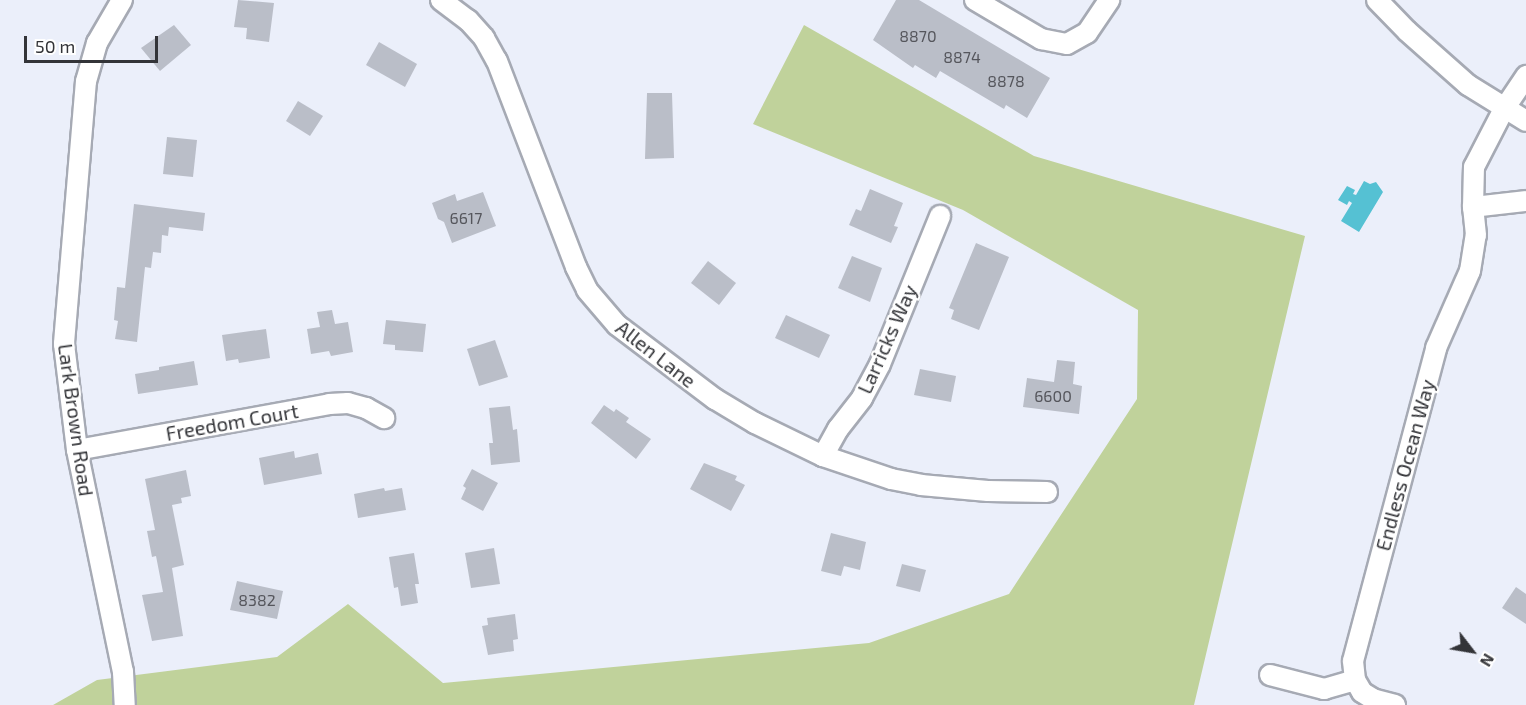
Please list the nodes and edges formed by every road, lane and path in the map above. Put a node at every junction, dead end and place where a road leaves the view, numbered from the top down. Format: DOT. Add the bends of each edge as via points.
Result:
graph roads {
  1 [pos="122,0"];
  2 [pos="441,0"];
  3 [pos="975,0"];
  4 [pos="1109,0"];
  5 [pos="1377,0"];
  6 [pos="1526,76"];
  7 [pos="1504,109"];
  8 [pos="1526,121"];
  9 [pos="1526,201"];
  10 [pos="1473,207"];
  11 [pos="940,216"];
  12 [pos="384,418"];
  13 [pos="77,450"];
  14 [pos="824,456"];
  15 [pos="1047,492"];
  16 [pos="1270,675"];
  17 [pos="1355,680"];
  18 [pos="125,705"];
  19 [pos="1395,705"];
  1 -- 13 [label="street, Lark Brown Road" via="106,24 86,81 64,344"];
  2 -- 14 [label="street, Allen Lane" via="468,20 497,61 576,267 600,308 715,399"];
  3 -- 4 [label="street" via="1041,39 1067,44 1087,33"];
  5 -- 7 [label="street" via="1468,85"];
  6 -- 7 [label="street, Endless Ocean Way"];
  7 -- 8 [label="street"];
  7 -- 10 [label="street, Endless Ocean Way" via="1474,167"];
  9 -- 10 [label="street"];
  10 -- 17 [label="street, Endless Ocean Way" via="1476,236 1470,271 1436,348 1353,661"];
  11 -- 14 [label="street, Larricks Way" via="880,364"];
  12 -- 13 [label="street, Freedom Court" via="348,403 329,404"];
  13 -- 18 [label="street, Lark Brown Road" via="123,672"];
  14 -- 15 [label="street, Allen Lane" via="921,485"];
  16 -- 17 [label="street" via="1324,689"];
  17 -- 19 [label="street" via="1368,696"];
}
